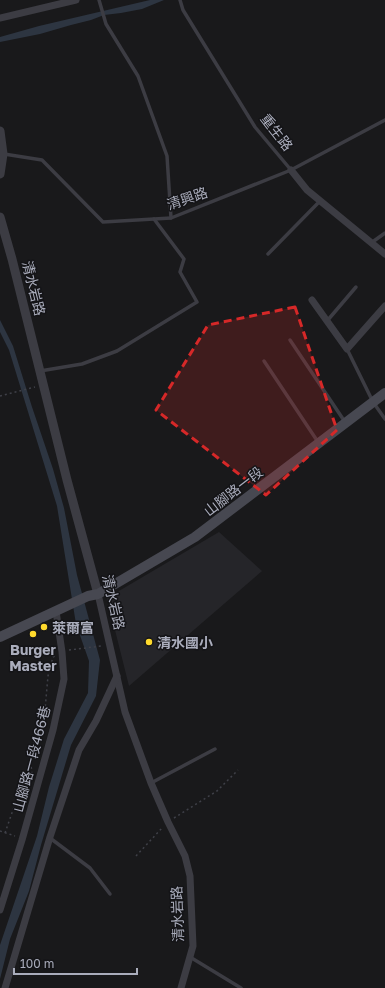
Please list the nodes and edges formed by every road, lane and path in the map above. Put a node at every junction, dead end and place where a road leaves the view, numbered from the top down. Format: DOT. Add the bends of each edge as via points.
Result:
graph roads {
  1 [pos="76,0"];
  2 [pos="99,0"];
  3 [pos="180,0"];
  4 [pos="0,18"];
  5 [pos="385,120"];
  6 [pos="0,131"];
  7 [pos="2,154"];
  8 [pos="290,170"];
  9 [pos="0,174"];
  10 [pos="320,201"];
  11 [pos="0,217"];
  12 [pos="171,218"];
  13 [pos="154,219"];
  14 [pos="385,233"];
  15 [pos="371,243"];
  16 [pos="268,254"];
  17 [pos="385,254"];
  18 [pos="356,287"];
  19 [pos="312,300"];
  20 [pos="385,306"];
  21 [pos="327,322"];
  22 [pos="290,340"];
  23 [pos="347,349"];
  24 [pos="264,361"];
  25 [pos="40,371"];
  26 [pos="44,385"];
  27 [pos="385,393"];
  28 [pos="0,396"];
  29 [pos="374,402"];
  30 [pos="385,419"];
  31 [pos="346,422"];
  32 [pos="318,442"];
  33 [pos="93,595"];
  34 [pos="60,610"];
  35 [pos="0,636"];
  36 [pos="103,646"];
  37 [pos="77,649"];
  38 [pos="62,652"];
  39 [pos="117,676"];
  40 [pos="216,749"];
  41 [pos="238,770"];
  42 [pos="151,783"];
  43 [pos="168,822"];
  44 [pos="0,831"];
  45 [pos="5,833"];
  46 [pos="50,837"];
  47 [pos="23,839"];
  48 [pos="136,856"];
  49 [pos="110,894"];
  50 [pos="0,910"];
  51 [pos="190,957"];
  52 [pos="6,988"];
  53 [pos="181,988"];
  54 [pos="241,988"];
  1 -- 4 [label="street"];
  2 -- 12 [label="lane" via="106,24 138,76 166,156"];
  3 -- 8 [label="lane, 重生路" via="183,10 255,127"];
  5 -- 8 [label="lane, 清興路"];
  6 -- 7 [label="street"];
  7 -- 9 [label="street"];
  7 -- 13 [label="lane, 清興路" via="42,160 103,222"];
  8 -- 10 [label="street, 重生路"];
  8 -- 12 [label="lane, 清興路"];
  10 -- 15 [label="street, 重生路"];
  10 -- 16 [label="lane"];
  11 -- 25 [label="street, 清水岩路"];
  12 -- 13 [label="lane, 清興路"];
  13 -- 25 [label="lane" via="184,259 180,272 198,302 117,351 82,364"];
  14 -- 15 [label="lane"];
  15 -- 17 [label="street, 重生路"];
  18 -- 21 [label="lane"];
  19 -- 21 [label="street"];
  20 -- 23 [label="street"];
  21 -- 23 [label="street"];
  22 -- 31 [label="lane"];
  23 -- 29 [label="lane"];
  24 -- 32 [label="lane"];
  25 -- 26 [label="street, 清水岩路"];
  26 -- 28 [label="path"];
  26 -- 33 [label="street, 清水岩路"];
  27 -- 29 [label="main road, 山腳路一段"];
  29 -- 30 [label="lane"];
  29 -- 31 [label="main road, 山腳路一段"];
  31 -- 32 [label="main road, 山腳路一段"];
  32 -- 33 [label="main road, 山腳路一段" via="195,537"];
  33 -- 34 [label="main road, 山腳路一段"];
  33 -- 39 [label="street, 清水岩路"];
  34 -- 35 [label="main road"];
  34 -- 38 [label="street, 山腳路一段466巷"];
  36 -- 37 [label="path"];
  38 -- 45 [label="path" via="53,657 48,676 45,710 30,760 32,772 14,807"];
  38 -- 47 [label="street, 山腳路一段466巷" via="63,687"];
  39 -- 42 [label="street, 清水岩路" via="125,712"];
  39 -- 46 [label="street" via="79,750"];
  40 -- 42 [label="lane"];
  41 -- 43 [label="path" via="217,791"];
  42 -- 43 [label="street, 清水岩路"];
  43 -- 48 [label="path"];
  43 -- 51 [label="street, 清水岩路" via="185,856 190,876 193,946"];
  44 -- 45 [label="path"];
  45 -- 47 [label="path"];
  46 -- 49 [label="lane" via="90,868"];
  46 -- 52 [label="street"];
  47 -- 50 [label="street, 山腳路一段466巷"];
  51 -- 53 [label="street, 清水岩路"];
  51 -- 54 [label="lane"];
}
